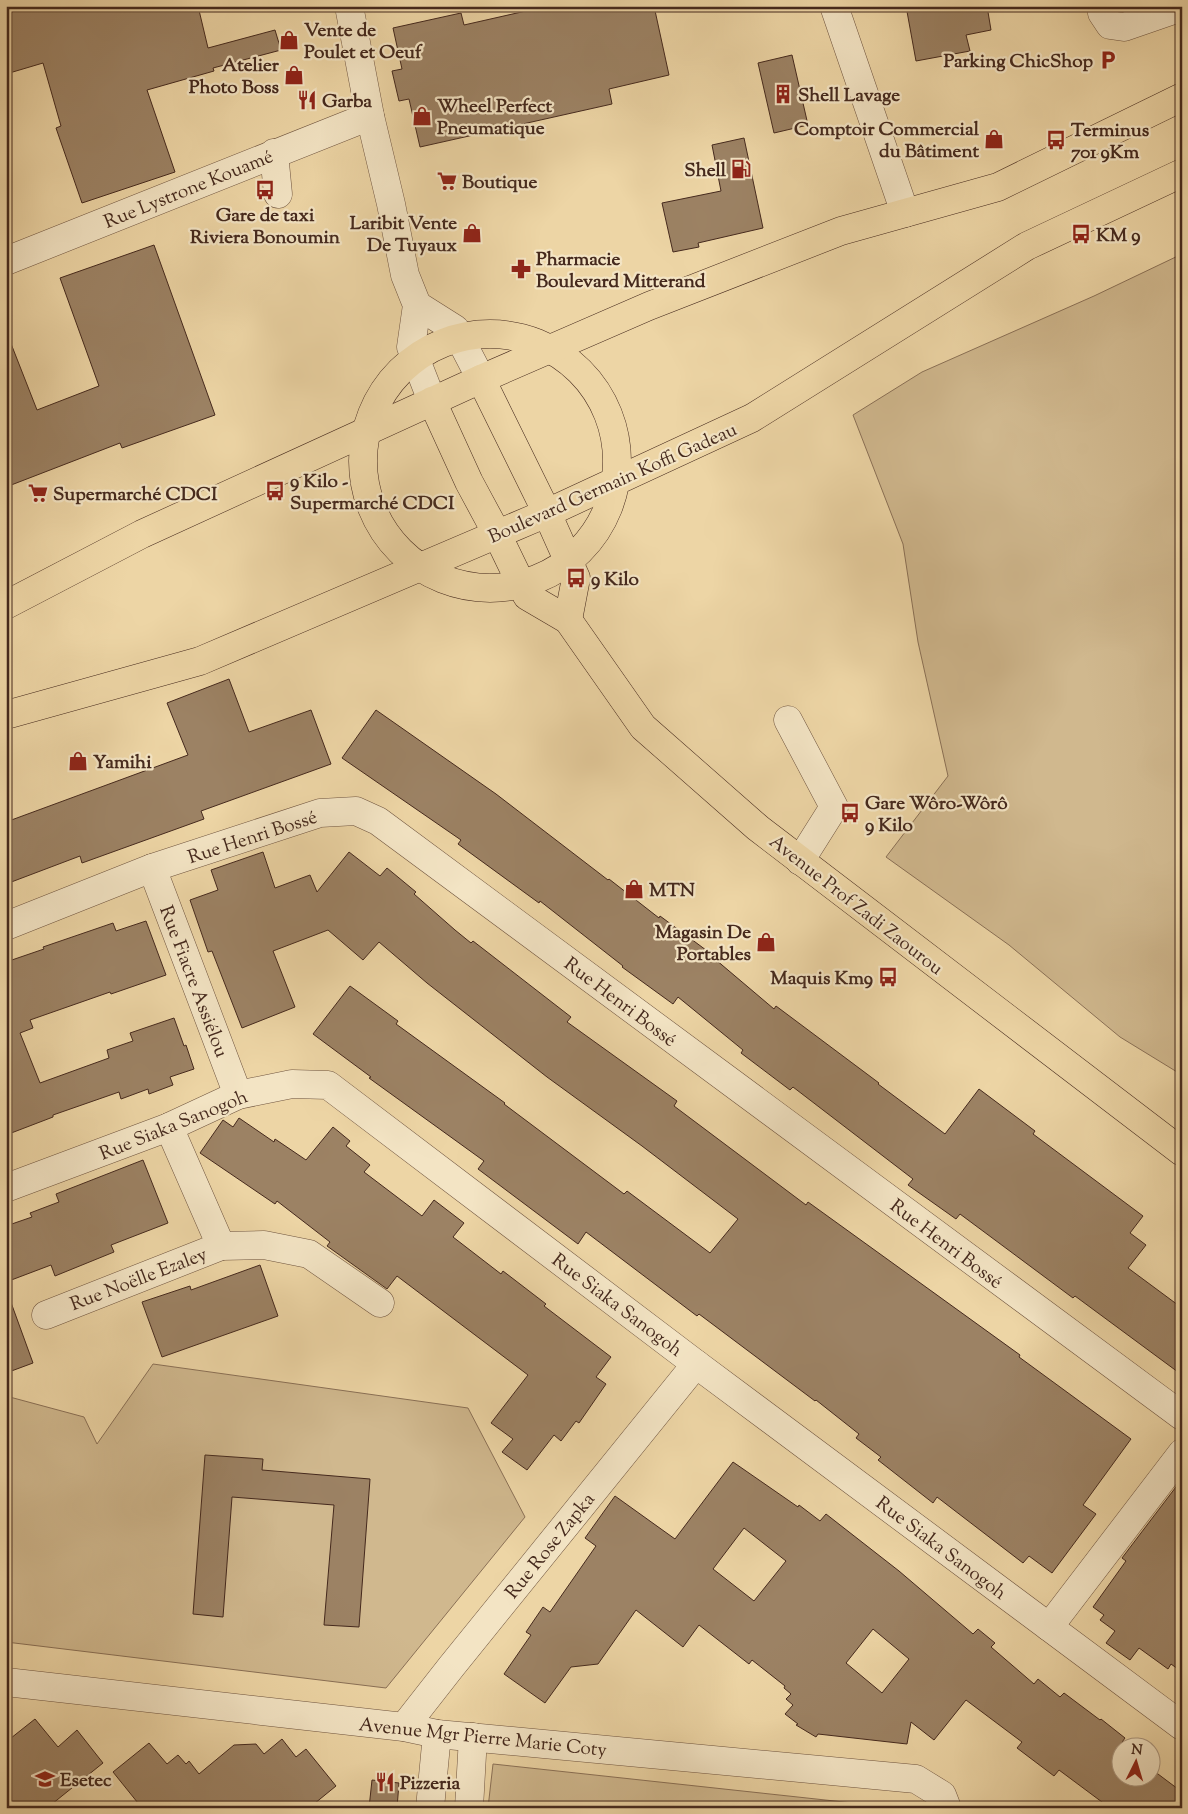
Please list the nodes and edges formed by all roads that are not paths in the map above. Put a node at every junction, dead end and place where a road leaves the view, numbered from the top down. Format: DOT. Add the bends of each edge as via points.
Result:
graph roads {
  1 [pos="349,6"];
  2 [pos="834,6"];
  3 [pos="1100,6"];
  4 [pos="1182,7"];
  5 [pos="1182,96"];
  6 [pos="370,116"];
  7 [pos="274,153"];
  8 [pos="1182,173"];
  9 [pos="278,194"];
  10 [pos="905,213"];
  11 [pos="6,261"];
  12 [pos="417,305"];
  13 [pos="459,338"];
  14 [pos="552,348"];
  15 [pos="415,358"];
  16 [pos="481,379"];
  17 [pos="432,401"];
  18 [pos="366,431"];
  19 [pos="618,480"];
  20 [pos="547,513"];
  21 [pos="497,534"];
  22 [pos="569,561"];
  23 [pos="420,567"];
  24 [pos="522,585"];
  25 [pos="11,598"];
  26 [pos="568,620"];
  27 [pos="6,715"];
  28 [pos="788,720"];
  29 [pos="800,861"];
  30 [pos="152,868"];
  31 [pos="6,926"];
  32 [pos="238,1095"];
  33 [pos="170,1127"];
  34 [pos="1182,1152"];
  35 [pos="6,1188"];
  36 [pos="221,1246"];
  37 [pos="380,1303"];
  38 [pos="46,1315"];
  39 [pos="696,1364"];
  40 [pos="1182,1416"];
  41 [pos="1182,1453"];
  42 [pos="1049,1627"];
  43 [pos="6,1682"];
  44 [pos="1182,1726"];
  45 [pos="404,1727"];
  46 [pos="436,1734"];
  47 [pos="473,1738"];
  48 [pos="430,1808"];
  49 [pos="469,1808"];
  50 [pos="948,1808"];
  1 -- 6 [label="street"];
  2 -- 10 [label="street"];
  3 -- 4 [label="street" via="1110,25 1124,27"];
  5 -- 10 [label="main road" via="998,187"];
  6 -- 7 [label="street, Rue Lystrone Kouamé"];
  6 -- 12 [label="street" via="406,275"];
  7 -- 9 [label="street"];
  7 -- 11 [label="street, Rue Lystrone Kouamé"];
  8 -- 19 [label="main road, Boulevard Germain Koffi Gadeau" via="1027,246 752,418"];
  10 -- 14 [label="main road" via="841,230"];
  12 -- 13 [label="street" via="455,329"];
  12 -- 15 [label="street" via="411,348"];
  13 -- 14 [label="main road" via="482,334 510,336"];
  13 -- 15 [label="main road"];
  13 -- 16 [label="street"];
  14 -- 16 [label="main road"];
  14 -- 19 [label="main road" via="591,383 602,400 614,427"];
  15 -- 17 [label="street"];
  15 -- 18 [label="main road" via="395,376 381,395"];
  16 -- 17 [label="main road"];
  16 -- 20 [label="main road"];
  17 -- 18 [label="main road"];
  17 -- 21 [label="main road"];
  18 -- 23 [label="main road" via="363,468 370,503 388,538"];
  18 -- 25 [label="main road"];
  19 -- 20 [label="main road, Boulevard Germain Koffi Gadeau"];
  19 -- 22 [label="main road" via="602,523"];
  20 -- 21 [label="main road, Boulevard Germain Koffi Gadeau"];
  20 -- 22 [label="main road"];
  21 -- 23 [label="main road, Boulevard Germain Koffi Gadeau"];
  21 -- 24 [label="main road"];
  22 -- 24 [label="main road" via="549,575"];
  22 -- 26 [label="main road" via="576,578"];
  23 -- 24 [label="main road" via="448,581 472,586 499,588"];
  23 -- 27 [label="main road, Boulevard Germain Koffi Gadeau" via="200,661"];
  24 -- 26 [label="main road" via="527,596"];
  26 -- 29 [label="main road, Avenue Prof Zadi Zaourou" via="643,728"];
  28 -- 29 [label="street" via="834,806"];
  29 -- 34 [label="main road, Avenue Prof Zadi Zaourou"];
  30 -- 31 [label="street, Rue Henri Bossé"];
  30 -- 32 [label="street, Rue Fiacre Assiélou"];
  30 -- 40 [label="street, Rue Henri Bossé" via="320,813 356,811 378,821"];
  32 -- 33 [label="street, Rue Siaka Sanogoh"];
  32 -- 39 [label="street, Rue Siaka Sanogoh" via="292,1084 328,1085"];
  33 -- 35 [label="street, Rue Siaka Sanogoh"];
  33 -- 36 [label="street, Rue Noëlle Ezaley"];
  36 -- 37 [label="street" via="264,1245 309,1254"];
  36 -- 38 [label="street, Rue Noëlle Ezaley"];
  39 -- 42 [label="street, Rue Siaka Sanogoh"];
  39 -- 45 [label="street, Rue Rose Zapka"];
  41 -- 42 [label="street"];
  42 -- 44 [label="street, Rue Siaka Sanogoh"];
  43 -- 45 [label="street, Avenue Mgr Pierre Marie Coty"];
  45 -- 46 [label="street, Avenue Mgr Pierre Marie Coty"];
  46 -- 47 [label="street, Avenue Mgr Pierre Marie Coty"];
  46 -- 48 [label="street"];
  47 -- 49 [label="street"];
  47 -- 50 [label="street, Avenue Mgr Pierre Marie Coty" via="916,1780 942,1795"];
}
